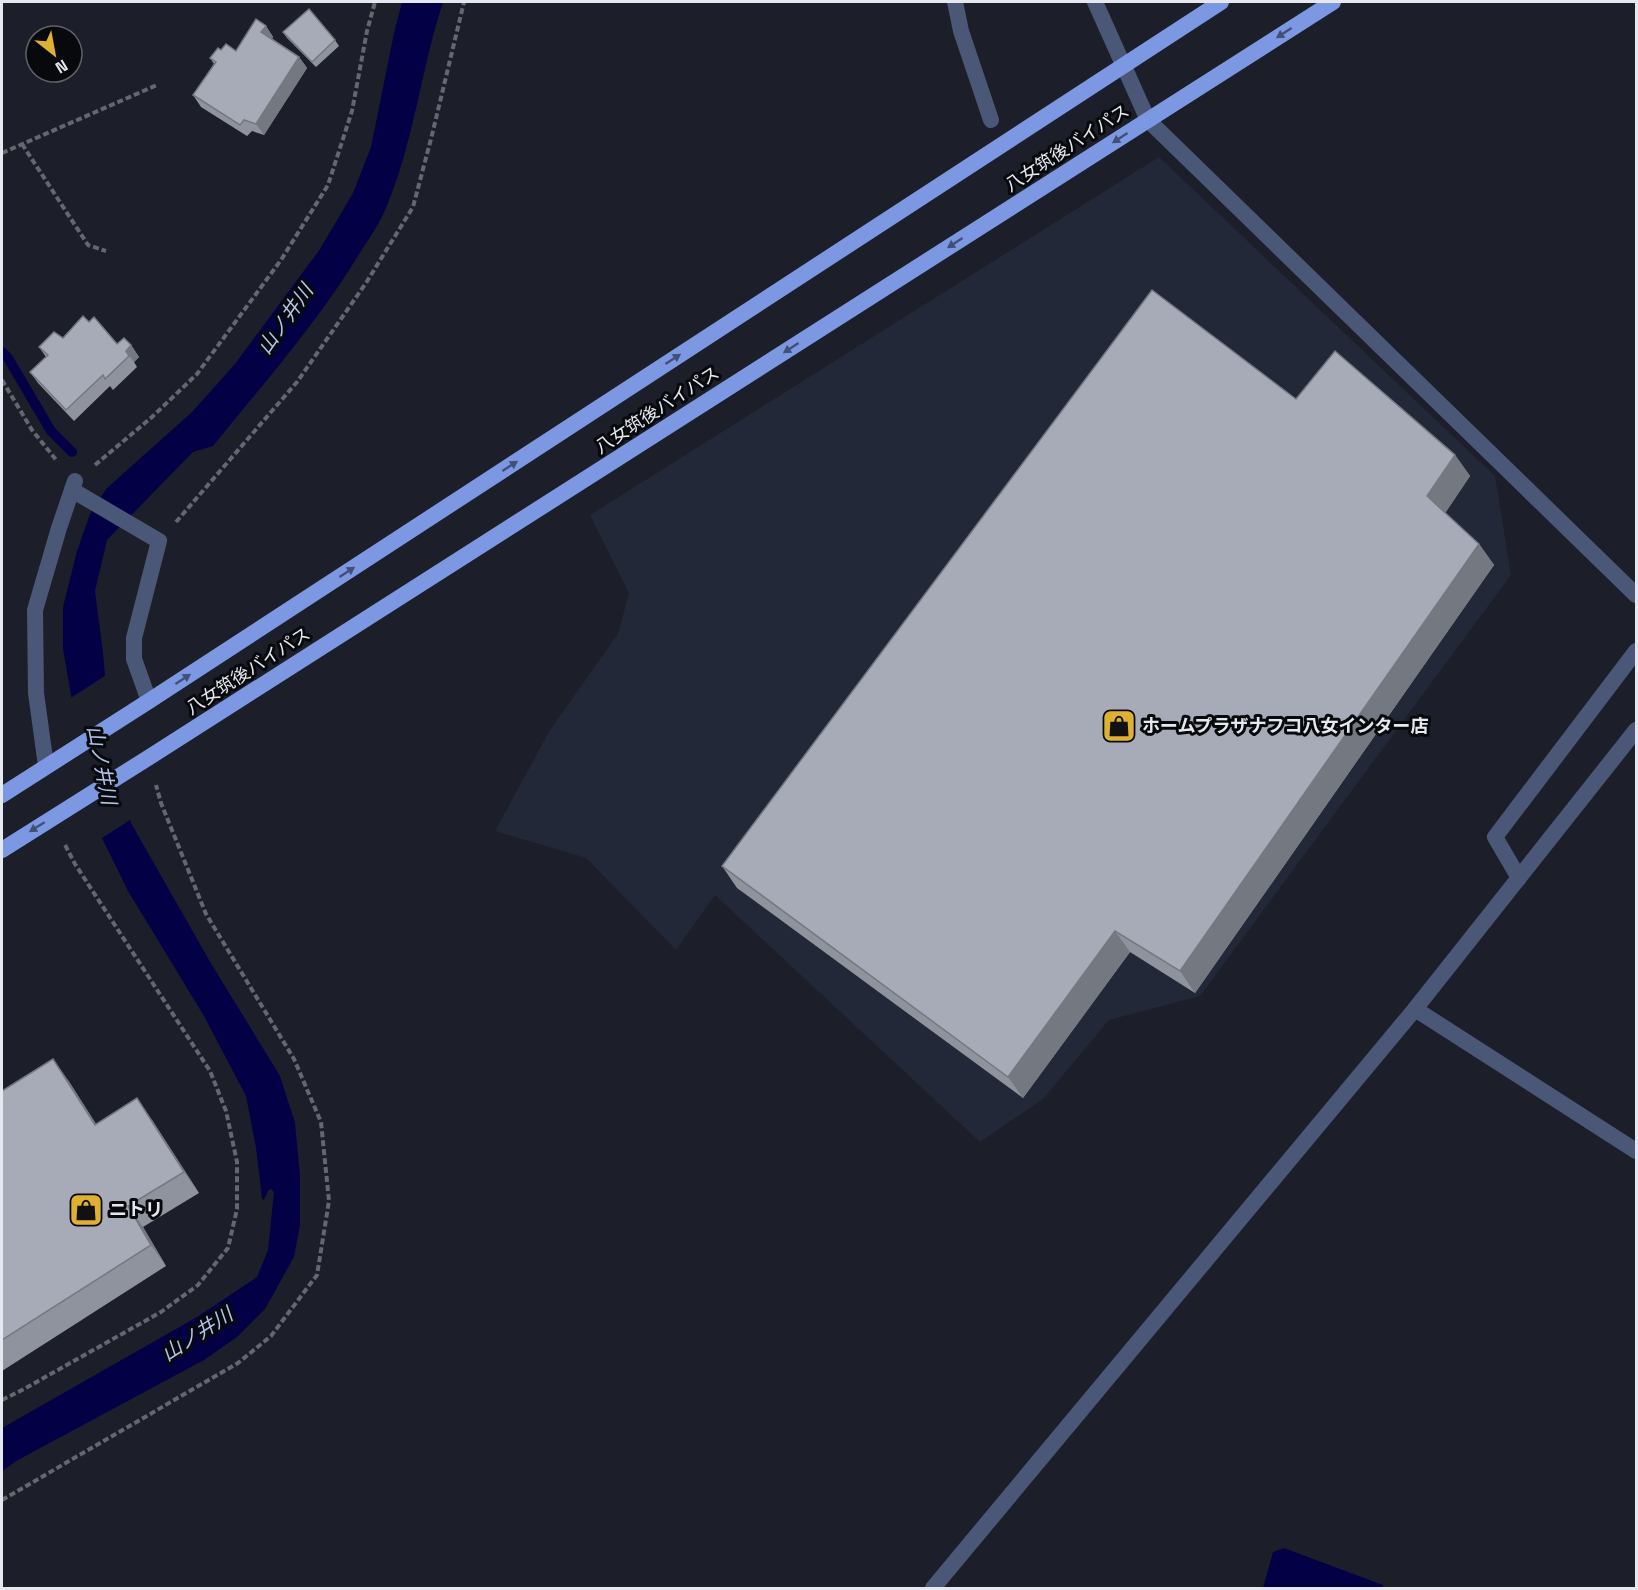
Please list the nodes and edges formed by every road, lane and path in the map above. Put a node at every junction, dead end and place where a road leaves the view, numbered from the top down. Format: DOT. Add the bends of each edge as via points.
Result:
graph roads {
  1 [pos="375,2"];
  2 [pos="464,2"];
  3 [pos="955,2"];
  4 [pos="1095,2"];
  5 [pos="1221,2"];
  6 [pos="1333,2"];
  7 [pos="1123,64"];
  8 [pos="157,85"];
  9 [pos="991,120"];
  10 [pos="1148,120"];
  11 [pos="22,144"];
  12 [pos="2,153"];
  13 [pos="106,251"];
  14 [pos="2,380"];
  15 [pos="76,489"];
  16 [pos="155,538"];
  17 [pos="1636,595"];
  18 [pos="1636,651"];
  19 [pos="149,701"];
  20 [pos="1636,730"];
  21 [pos="144,760"];
  22 [pos="46,766"];
  23 [pos="2,795"];
  24 [pos="51,818"];
  25 [pos="2,850"];
  26 [pos="1519,878"];
  27 [pos="1415,1009"];
  28 [pos="1636,1150"];
  29 [pos="2,1400"];
  30 [pos="2,1500"];
  31 [pos="933,1588"];
  1 -- 15 [label="path" via="352,111 328,185 281,260 197,374"];
  2 -- 16 [label="path" via="413,207 297,382"];
  3 -- 9 [label="street"];
  4 -- 7 [label="street"];
  5 -- 7 [label="highway, 八女筑後バイパス"];
  6 -- 10 [label="highway, 八女筑後バイパス, one-way"];
  7 -- 10 [label="street"];
  19 -- 7 [label="highway, 八女筑後バイパス, one-way"];
  8 -- 11 [label="path"];
  10 -- 17 [label="street"];
  10 -- 21 [label="highway, 八女筑後バイパス, one-way"];
  11 -- 12 [label="path"];
  11 -- 13 [label="path" via="88,244"];
  14 -- 15 [label="path" via="32,430"];
  15 -- 16 [label="street"];
  15 -- 22 [label="street" via="59,528 35,610 36,693"];
  16 -- 19 [label="street" via="134,638 134,660"];
  18 -- 26 [label="street" via="1495,837"];
  19 -- 22 [label="highway, 八女筑後バイパス"];
  20 -- 26 [label="street"];
  21 -- 24 [label="highway, 八女筑後バイパス"];
  21 -- 30 [label="path" via="206,914 294,1059 321,1122 329,1201 317,1275 271,1336 238,1363"];
  22 -- 23 [label="highway, 八女筑後バイパス"];
  24 -- 25 [label="highway, 八女筑後バイパス, one-way"];
  24 -- 29 [label="path" via="75,864 210,1071 226,1111 237,1162 237,1209 228,1248 198,1286 161,1312"];
  26 -- 27 [label="street"];
  27 -- 28 [label="street"];
  27 -- 31 [label="street"];
}
